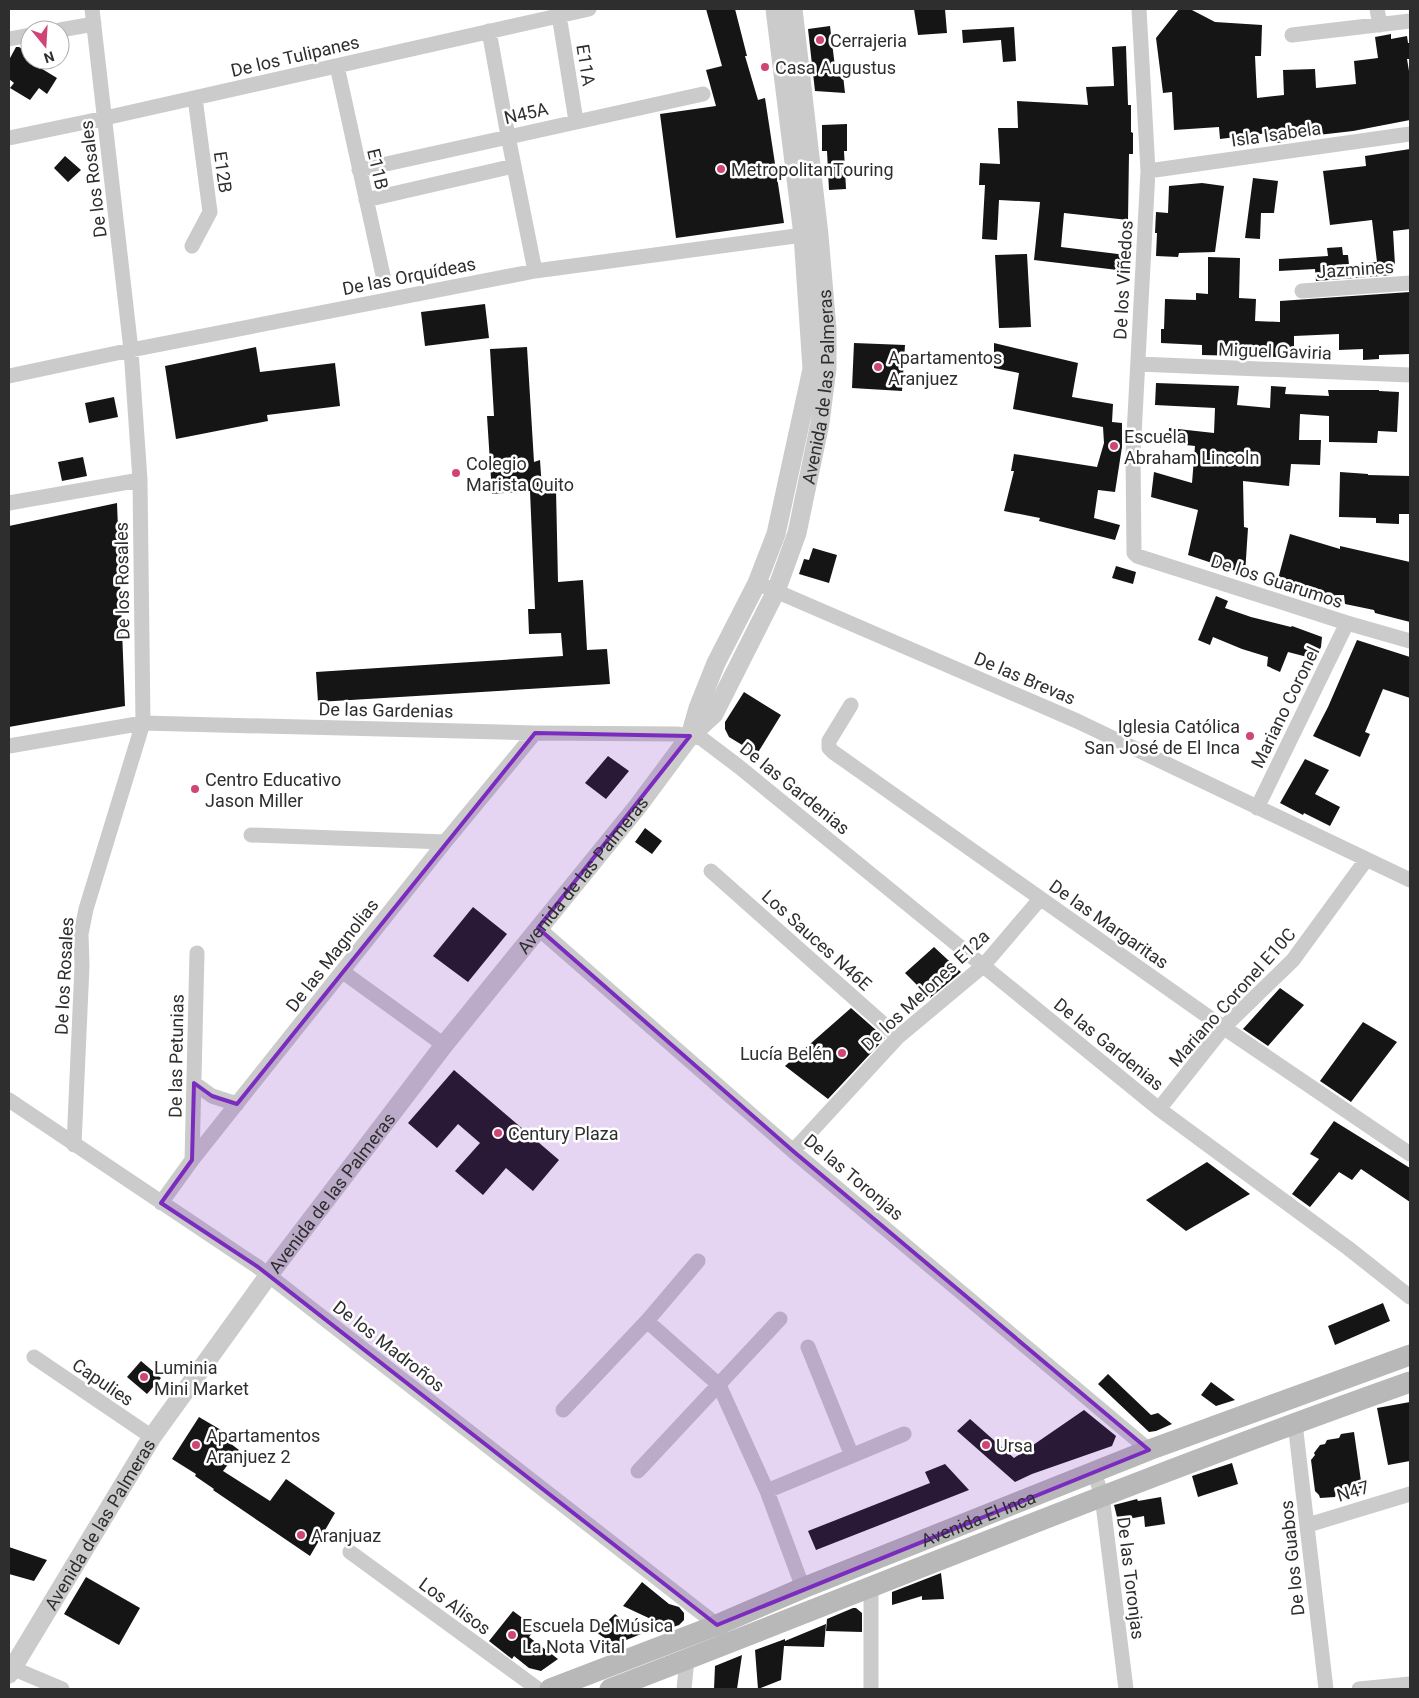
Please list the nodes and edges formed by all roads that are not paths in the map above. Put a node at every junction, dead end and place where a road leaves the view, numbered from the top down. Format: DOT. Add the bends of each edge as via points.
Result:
graph roads {
  1 [pos="92,9"];
  2 [pos="589,9"];
  3 [pos="775,9"];
  4 [pos="793,9"];
  5 [pos="1139,9"];
  6 [pos="1377,9"];
  7 [pos="559,15"];
  8 [pos="1410,20"];
  9 [pos="94,24"];
  10 [pos="1380,24"];
  11 [pos="70,28"];
  12 [pos="489,31"];
  13 [pos="1292,35"];
  14 [pos="337,66"];
  15 [pos="703,94"];
  16 [pos="195,98"];
  17 [pos="105,118"];
  18 [pos="576,121"];
  19 [pos="1410,134"];
  20 [pos="508,136"];
  21 [pos="9,138"];
  22 [pos="514,166"];
  23 [pos="359,170"];
  24 [pos="1148,171"];
  25 [pos="366,200"];
  26 [pos="811,235"];
  27 [pos="192,246"];
  28 [pos="535,271"];
  29 [pos="384,280"];
  30 [pos="1410,283"];
  31 [pos="1302,291"];
  32 [pos="131,350"];
  33 [pos="1138,364"];
  34 [pos="1410,375"];
  35 [pos="9,376"];
  36 [pos="140,480"];
  37 [pos="9,503"];
  38 [pos="1134,553"];
  39 [pos="757,583"];
  40 [pos="776,590"];
  41 [pos="1347,623"];
  42 [pos="1410,641"];
  43 [pos="851,706"];
  44 [pos="144,723"];
  45 [pos="535,733"];
  46 [pos="690,736"];
  47 [pos="9,746"];
  48 [pos="1257,808"];
  49 [pos="251,834"];
  50 [pos="445,842"];
  51 [pos="1366,860"];
  52 [pos="711,871"];
  53 [pos="1410,880"];
  54 [pos="1040,899"];
  55 [pos="538,928"];
  56 [pos="197,953"];
  57 [pos="983,966"];
  58 [pos="343,972"];
  59 [pos="1224,1027"];
  60 [pos="898,1037"];
  61 [pos="444,1045"];
  62 [pos="194,1083"];
  63 [pos="9,1100"];
  64 [pos="237,1104"];
  65 [pos="1159,1109"];
  66 [pos="74,1145"];
  67 [pos="793,1151"];
  68 [pos="1410,1154"];
  69 [pos="192,1160"];
  70 [pos="161,1203"];
  71 [pos="698,1261"];
  72 [pos="268,1276"];
  73 [pos="1410,1297"];
  74 [pos="780,1319"];
  75 [pos="647,1321"];
  76 [pos="808,1347"];
  77 [pos="1410,1355"];
  78 [pos="34,1357"];
  79 [pos="1410,1382"];
  80 [pos="719,1384"];
  81 [pos="563,1410"];
  82 [pos="1295,1423"];
  83 [pos="904,1434"];
  84 [pos="152,1437"];
  85 [pos="1149,1450"];
  86 [pos="852,1456"];
  87 [pos="638,1471"];
  88 [pos="1094,1472"];
  89 [pos="768,1490"];
  90 [pos="1410,1494"];
  91 [pos="1102,1496"];
  92 [pos="1308,1525"];
  93 [pos="350,1552"];
  94 [pos="871,1586"];
  95 [pos="802,1588"];
  96 [pos="717,1624"];
  97 [pos="725,1645"];
  98 [pos="687,1660"];
  99 [pos="10,1671"];
  100 [pos="1410,1684"];
  101 [pos="62,1689"];
  102 [pos="538,1689"];
  103 [pos="550,1689"];
  104 [pos="610,1689"];
  105 [pos="684,1689"];
  106 [pos="871,1689"];
  107 [pos="1126,1689"];
  108 [pos="1326,1689"];
  109 [pos="1359,1689"];
  1 -- 9 [label="street, De los Rosales"];
  2 -- 7 [label="street, De los Tulipanes"];
  3 -- 26 [label="street, Avenida de las Palmeras"];
  4 -- 26 [label="street, Avenida de las Palmeras"];
  5 -- 24 [label="street, De los Viñedos"];
  6 -- 10 [label="street"];
  7 -- 12 [label="street, De los Tulipanes"];
  7 -- 18 [label="street, E11A"];
  8 -- 10 [label="street"];
  9 -- 11 [label="street"];
  9 -- 17 [label="street, De los Rosales"];
  10 -- 13 [label="street"];
  12 -- 14 [label="street, De los Tulipanes"];
  12 -- 20 [label="street"];
  14 -- 16 [label="street, De los Tulipanes"];
  14 -- 23 [label="street, E11B"];
  15 -- 18 [label="street, N45A"];
  16 -- 17 [label="street, De los Tulipanes"];
  16 -- 27 [label="street, E12B" via="210,212"];
  17 -- 21 [label="street, De los Tulipanes"];
  17 -- 32 [label="street, De los Rosales"];
  18 -- 20 [label="street, N45A"];
  19 -- 24 [label="street, Isla Isabela"];
  20 -- 22 [label="street"];
  20 -- 23 [label="street, N45A"];
  22 -- 25 [label="street"];
  22 -- 28 [label="street"];
  23 -- 25 [label="street, E11B"];
  24 -- 33 [label="street, De los Viñedos"];
  25 -- 29 [label="street, E11B"];
  26 -- 28 [label="street, De las Orquídeas"];
  26 -- 39 [label="street, Avenida de las Palmeras" via="812,369 776,534"];
  26 -- 40 [label="street, Avenida de las Palmeras" via="827,329 827,368 820,424 797,533"];
  28 -- 32 [label="street, De las Orquídeas"];
  30 -- 31 [label="street, Jazmines"];
  32 -- 35 [label="street, De las Orquídeas"];
  32 -- 36 [label="street, De los Rosales"];
  33 -- 34 [label="street, Miguel Gaviria"];
  33 -- 38 [label="street, De los Viñedos" via="1133,454"];
  36 -- 37 [label="street"];
  36 -- 44 [label="street, De los Rosales"];
  38 -- 41 [label="street, De los Guarumos"];
  39 -- 40 [label="street, De las Brevas"];
  39 -- 46 [label="street, Avenida de las Palmeras" via="716,663"];
  40 -- 46 [label="street, Avenida de las Palmeras" via="714,714"];
  40 -- 48 [label="street, De las Brevas" via="1077,721"];
  41 -- 42 [label="street, De los Guarumos"];
  41 -- 48 [label="street, Mariano Coronel"];
  43 -- 54 [label="street, De las Margaritas" via="829,741 829,748"];
  44 -- 45 [label="street, De las Gardenias"];
  44 -- 47 [label="street, De las Gardenias"];
  44 -- 66 [label="street, De los Rosales" via="81,934"];
  45 -- 46 [label="street, De las Gardenias"];
  45 -- 50 [label="street, De las Magnolias"];
  46 -- 55 [label="street, Avenida de las Palmeras" via="638,806"];
  46 -- 57 [label="street, De las Gardenias" via="701,738 738,766"];
  48 -- 51 [label="street, De las Brevas"];
  49 -- 50 [label="street"];
  50 -- 58 [label="street, De las Magnolias"];
  51 -- 53 [label="street, De las Brevas"];
  51 -- 59 [label="street, Mariano Coronel E10C" via="1293,960"];
  52 -- 60 [label="street, Los Sauces N46E"];
  54 -- 57 [label="street, De los Melones E12a"];
  54 -- 59 [label="street, De las Margaritas"];
  55 -- 61 [label="street, Avenida de las Palmeras"];
  55 -- 67 [label="street, De las Toronjas"];
  56 -- 62 [label="street, De las Petunias"];
  57 -- 60 [label="street, De los Melones E12a"];
  57 -- 65 [label="street, De las Gardenias"];
  58 -- 61 [label="street"];
  58 -- 64 [label="street, De las Magnolias"];
  59 -- 65 [label="street, Mariano Coronel E10C"];
  59 -- 68 [label="street, De las Margaritas"];
  60 -- 67 [label="street, De los Melones E12a"];
  61 -- 72 [label="street, Avenida de las Palmeras"];
  62 -- 64 [label="street" via="212,1096"];
  62 -- 69 [label="street, De las Petunias"];
  63 -- 66 [label="street, De los Madroños"];
  64 -- 69 [label="street, De las Magnolias"];
  65 -- 73 [label="street, De las Gardenias"];
  66 -- 70 [label="street, De los Madroños"];
  67 -- 85 [label="street, De las Toronjas"];
  69 -- 70 [label="street, De las Magnolias"];
  70 -- 72 [label="street, De los Madroños"];
  71 -- 75 [label="street"];
  72 -- 84 [label="street, Avenida de las Palmeras"];
  72 -- 96 [label="street, De los Madroños"];
  74 -- 80 [label="street"];
  75 -- 80 [label="street"];
  75 -- 81 [label="street"];
  76 -- 86 [label="street"];
  77 -- 85 [label="main road, Avenida El Inca"];
  78 -- 84 [label="street, Capulies"];
  79 -- 82 [label="main road, Avenida El Inca"];
  80 -- 87 [label="street"];
  80 -- 89 [label="street"];
  82 -- 91 [label="main road, Avenida El Inca"];
  82 -- 92 [label="street, De los Guabos"];
  83 -- 86 [label="street"];
  84 -- 99 [label="street, Avenida de las Palmeras"];
  85 -- 88 [label="main road, Avenida El Inca"];
  86 -- 89 [label="street"];
  88 -- 91 [label="street, De las Toronjas"];
  88 -- 95 [label="main road, Avenida El Inca"];
  89 -- 95 [label="street"];
  90 -- 92 [label="street, N47"];
  91 -- 94 [label="main road, Avenida El Inca"];
  91 -- 107 [label="street, De las Toronjas"];
  92 -- 108 [label="street, De los Guabos"];
  93 -- 102 [label="street, Los Alisos"];
  94 -- 97 [label="main road, Avenida El Inca"];
  94 -- 106 [label="street"];
  95 -- 96 [label="main road, Avenida El Inca"];
  96 -- 97 [label="street"];
  96 -- 103 [label="main road, Avenida El Inca"];
  97 -- 98 [label="main road, Avenida El Inca"];
  98 -- 104 [label="main road, Avenida El Inca"];
  98 -- 105 [label="street"];
  99 -- 101 [label="street"];
  100 -- 109 [label="street"];
}
